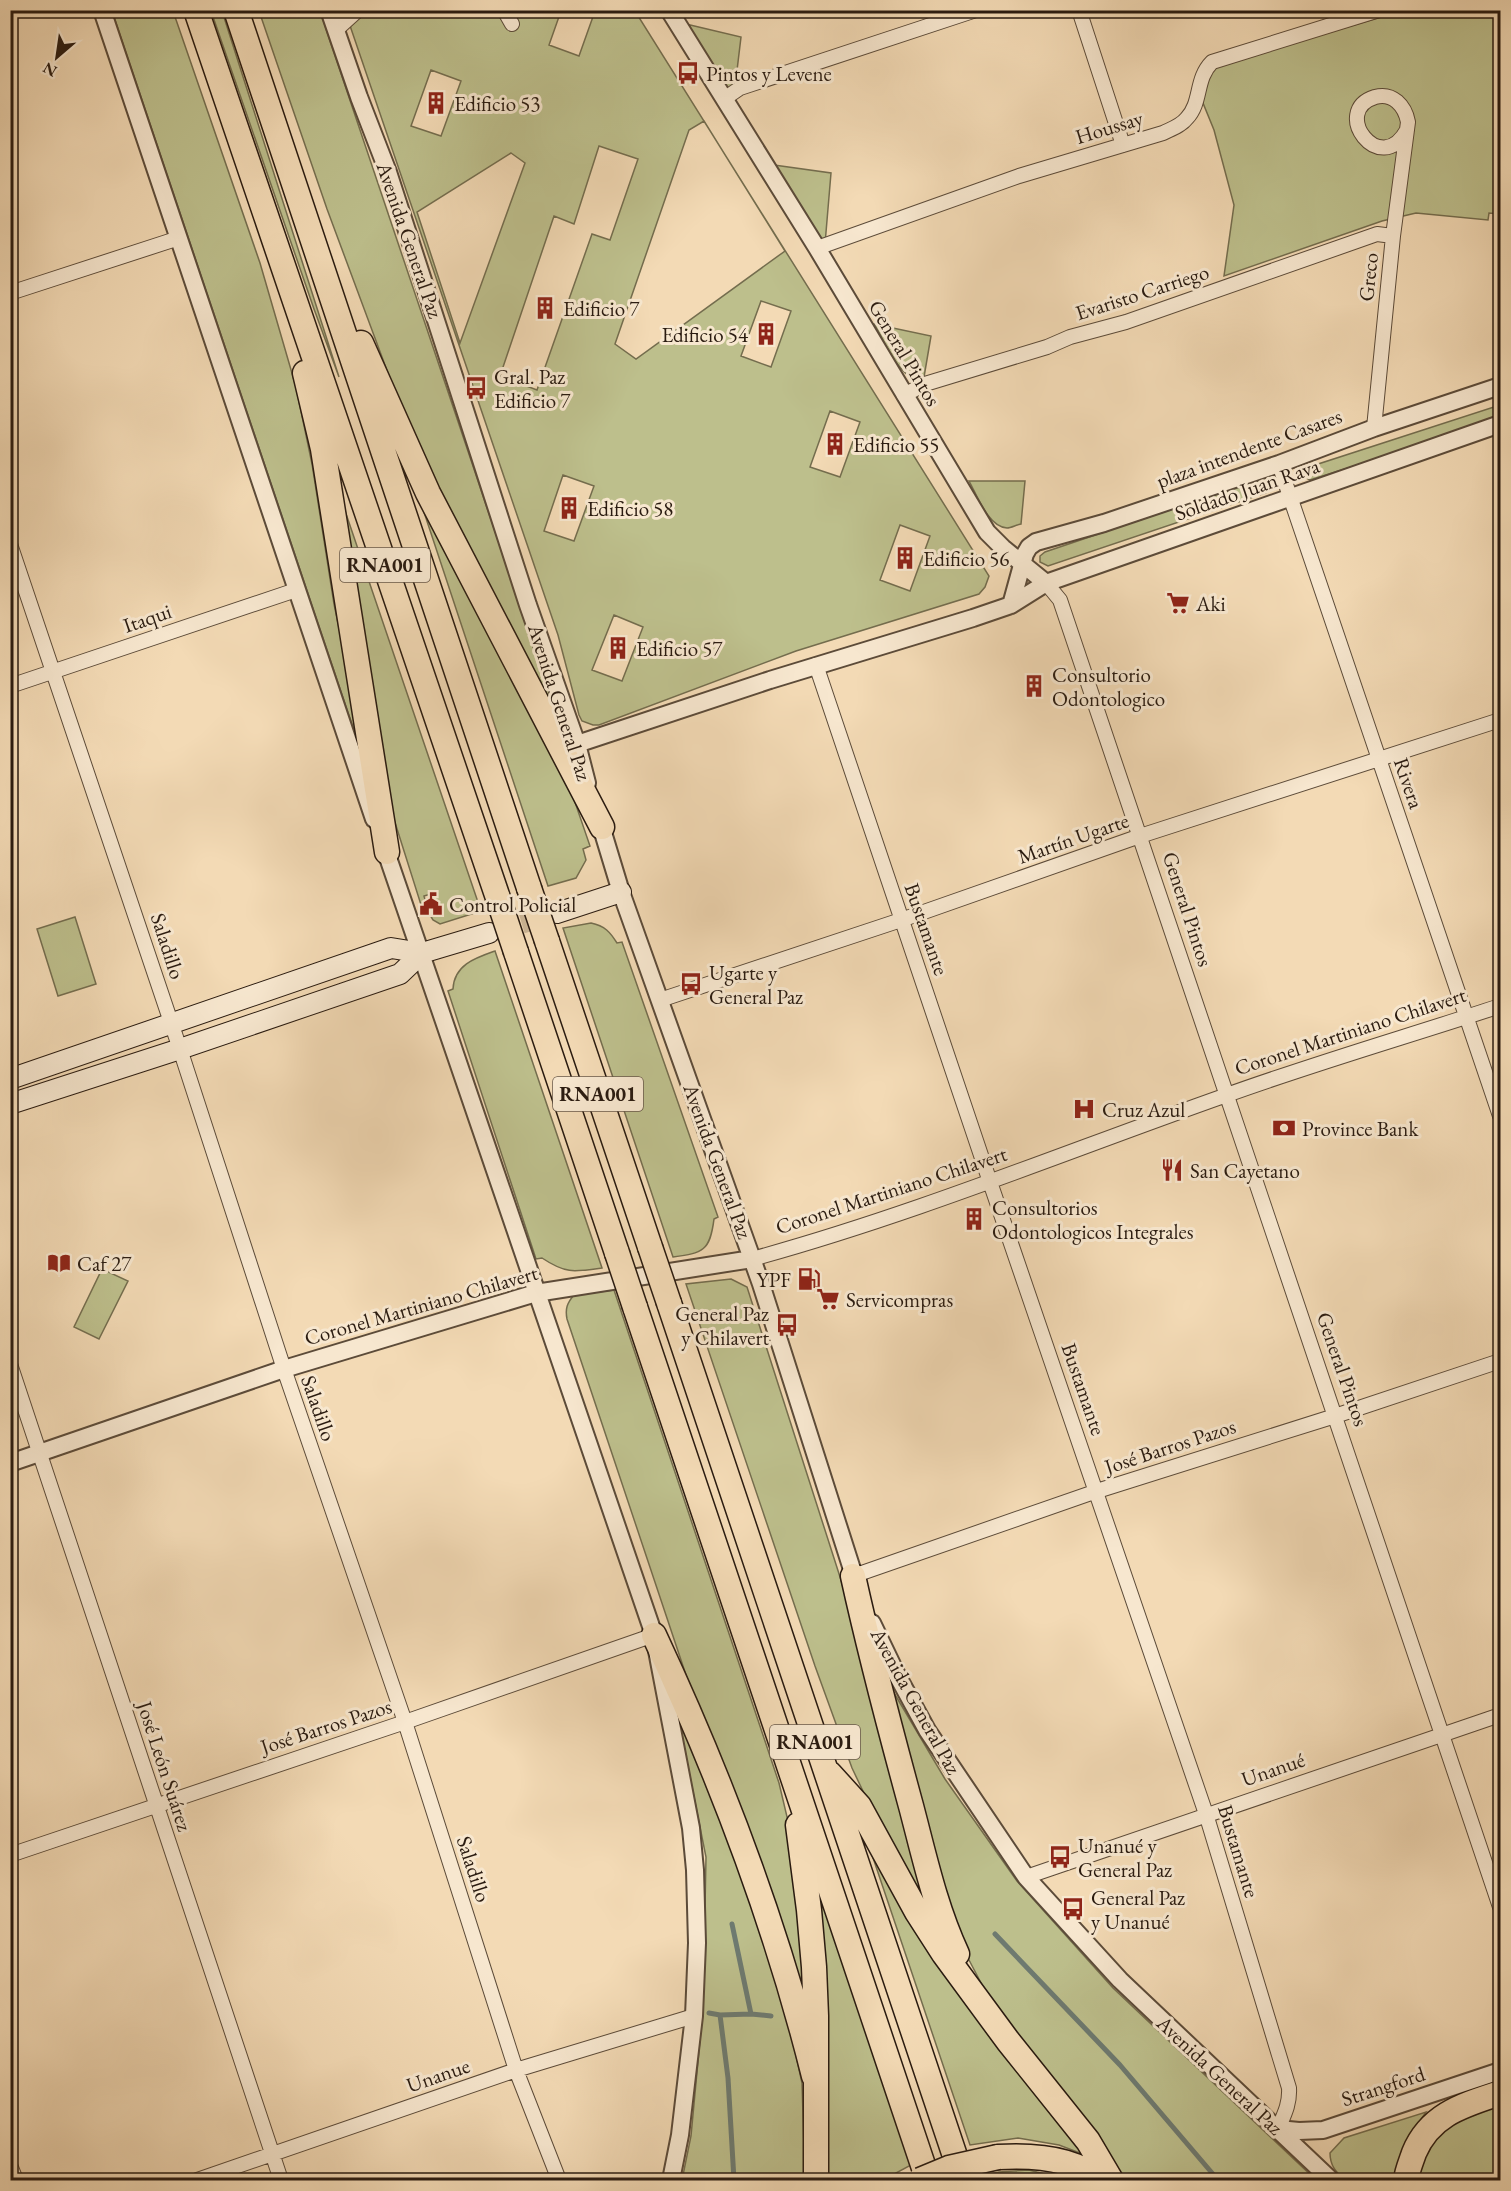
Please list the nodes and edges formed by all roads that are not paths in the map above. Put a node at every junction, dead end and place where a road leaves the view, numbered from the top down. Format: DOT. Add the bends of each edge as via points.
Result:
graph roads {
  1 [pos="102,10"];
  2 [pos="196,10"];
  3 [pos="236,10"];
  4 [pos="329,10"];
  5 [pos="358,10"];
  6 [pos="504,10"];
  7 [pos="669,10"];
  8 [pos="976,10"];
  9 [pos="1079,10"];
  10 [pos="1379,10"];
  11 [pos="512,24"];
  12 [pos="336,30"];
  13 [pos="724,99"];
  14 [pos="1407,130"];
  15 [pos="1123,145"];
  16 [pos="307,225"];
  17 [pos="272,231"];
  18 [pos="1393,236"];
  19 [pos="179,238"];
  20 [pos="817,248"];
  21 [pos="10,293"];
  22 [pos="1500,386"];
  23 [pos="904,395"];
  24 [pos="1500,424"];
  25 [pos="1374,428"];
  26 [pos="1279,464"];
  27 [pos="1289,498"];
  28 [pos="10,544"];
  29 [pos="1022,562"];
  30 [pos="1046,583"];
  31 [pos="296,590"];
  32 [pos="1011,605"];
  33 [pos="816,665"];
  34 [pos="54,672"];
  35 [pos="10,686"];
  36 [pos="1500,720"];
  37 [pos="577,744"];
  38 [pos="1378,760"];
  39 [pos="602,827"];
  40 [pos="1140,836"];
  41 [pos="387,852"];
  42 [pos="621,892"];
  43 [pos="557,913"];
  44 [pos="901,920"];
  45 [pos="489,933"];
  46 [pos="422,953"];
  47 [pos="660,1000"];
  48 [pos="1500,1006"];
  49 [pos="1466,1017"];
  50 [pos="172,1024"];
  51 [pos="180,1049"];
  52 [pos="10,1079"];
  53 [pos="1226,1095"];
  54 [pos="10,1104"];
  55 [pos="1500,1116"];
  56 [pos="990,1182"];
  57 [pos="753,1259"];
  58 [pos="536,1293"];
  59 [pos="1500,1361"];
  60 [pos="10,1364"];
  61 [pos="284,1369"];
  62 [pos="1335,1416"];
  63 [pos="39,1453"];
  64 [pos="10,1463"];
  65 [pos="1097,1491"];
  66 [pos="853,1576"];
  67 [pos="654,1635"];
  68 [pos="1500,1715"];
  69 [pos="405,1722"];
  70 [pos="1443,1734"];
  71 [pos="824,1767"];
  72 [pos="792,1778"];
  73 [pos="157,1805"];
  74 [pos="1206,1814"];
  75 [pos="10,1855"];
  76 [pos="1026,1877"];
  77 [pos="1500,1906"];
  78 [pos="982,2007"];
  79 [pos="694,2016"];
  80 [pos="516,2070"];
  81 [pos="1500,2072"];
  82 [pos="814,2076"];
  83 [pos="1500,2093"];
  84 [pos="1441,2103"];
  85 [pos="1278,2129"];
  86 [pos="272,2154"];
  87 [pos="10,2165"];
  88 [pos="16,2181"];
  89 [pos="198,2181"];
  90 [pos="281,2181"];
  91 [pos="559,2181"];
  92 [pos="671,2181"];
  93 [pos="816,2181"];
  94 [pos="920,2181"];
  95 [pos="928,2181"];
  96 [pos="963,2181"];
  97 [pos="1100,2181"];
  98 [pos="1111,2181"];
  99 [pos="1331,2181"];
  100 [pos="1406,2181"];
  1 -- 19 [label="street"];
  2 -- 17 [label="highway, RNA001"];
  3 -- 16 [label="highway, RNA001"];
  4 -- 12 [label="street, Avenida General Paz"];
  5 -- 12 [label="street"];
  6 -- 11 [label="street"];
  7 -- 13 [label="street, General Pintos"];
  8 -- 13 [label="street" via="740,88"];
  9 -- 15 [label="street"];
  10 -- 15 [label="street, Houssay" via="1212,62 1204,70 1188,118 1163,133"];
  12 -- 37 [label="street, Avenida General Paz" via="388,172"];
  13 -- 20 [label="street, General Pintos"];
  14 -- 18 [label="street, Greco"];
  15 -- 20 [label="street, Houssay" via="1019,176"];
  16 -- 39 [label="highway" via="428,492"];
  16 -- 71 [label="highway, RNA001, bridge"];
  17 -- 41 [label="highway" via="323,449"];
  17 -- 72 [label="highway, RNA001, bridge"];
  18 -- 23 [label="street, Evaristo Carriego" via="1377,234 1126,322 925,384"];
  18 -- 25 [label="street, Greco"];
  19 -- 21 [label="street"];
  19 -- 31 [label="street"];
  20 -- 23 [label="street, General Pintos"];
  22 -- 25 [label="street, plaza intendente Casares"];
  23 -- 29 [label="street, General Pintos" via="987,532"];
  24 -- 27 [label="street, Soldado Juan Rava"];
  25 -- 26 [label="street, plaza intendente Casares"];
  26 -- 27 [label="street, Rivera"];
  26 -- 29 [label="street, plaza intendente Casares" via="1036,542"];
  27 -- 30 [label="street, Soldado Juan Rava"];
  27 -- 38 [label="street, Rivera"];
  28 -- 34 [label="street, Saladillo"];
  29 -- 30 [label="street, General Pintos"];
  29 -- 32 [label="street"];
  30 -- 32 [label="street, Soldado Juan Rava"];
  30 -- 40 [label="street, General Pintos" via="1060,600"];
  31 -- 34 [label="street, Itaqui"];
  31 -- 41 [label="street"];
  32 -- 33 [label="street, Soldado Juan Rava"];
  33 -- 37 [label="street, Soldado Juan Rava"];
  33 -- 44 [label="street, Bustamante"];
  34 -- 35 [label="street, Itaqui"];
  34 -- 50 [label="street, Saladillo"];
  36 -- 38 [label="street, Martín Ugarte"];
  37 -- 39 [label="street, Avenida General Paz"];
  38 -- 40 [label="street, Martín Ugarte"];
  38 -- 49 [label="street, Rivera"];
  39 -- 42 [label="street, Avenida General Paz"];
  40 -- 44 [label="street, Martín Ugarte"];
  40 -- 53 [label="street, General Pintos"];
  41 -- 46 [label="street"];
  42 -- 43 [label="main road"];
  42 -- 47 [label="street, Avenida General Paz"];
  44 -- 47 [label="street, Martín Ugarte"];
  44 -- 56 [label="street, Bustamante"];
  45 -- 46 [label="main road"];
  46 -- 50 [label="main road" via="391,948"];
  46 -- 51 [label="main road" via="400,974"];
  46 -- 58 [label="street"];
  47 -- 57 [label="street, Avenida General Paz"];
  48 -- 49 [label="street, Coronel Martiniano Chilavert"];
  49 -- 53 [label="street, Coronel Martiniano Chilavert"];
  49 -- 55 [label="street, Rivera"];
  50 -- 51 [label="street, Saladillo"];
  50 -- 52 [label="main road"];
  51 -- 54 [label="main road"];
  51 -- 61 [label="street, Saladillo"];
  53 -- 56 [label="street, Coronel Martiniano Chilavert"];
  53 -- 62 [label="street, General Pintos"];
  56 -- 57 [label="street, Coronel Martiniano Chilavert"];
  56 -- 65 [label="street, Bustamante"];
  57 -- 58 [label="street, Coronel Martiniano Chilavert"];
  57 -- 66 [label="street, Avenida General Paz"];
  58 -- 61 [label="street, Coronel Martiniano Chilavert"];
  58 -- 67 [label="street"];
  59 -- 62 [label="street, José Barros Pazos"];
  60 -- 63 [label="street, José León Suárez"];
  61 -- 63 [label="street, Coronel Martiniano Chilavert"];
  61 -- 69 [label="street, Saladillo"];
  62 -- 65 [label="street, José Barros Pazos"];
  62 -- 70 [label="street, General Pintos"];
  63 -- 64 [label="street, Coronel Martiniano Chilavert"];
  63 -- 73 [label="street, José León Suárez"];
  65 -- 66 [label="street, José Barros Pazos"];
  65 -- 74 [label="street, Bustamante"];
  66 -- 76 [label="street, Avenida General Paz" via="879,1638 927,1730"];
  66 -- 78 [label="highway" via="871,1660 928,1872 949,1936"];
  67 -- 69 [label="street, José Barros Pazos"];
  67 -- 79 [label="street" via="691,1828 697,1943"];
  67 -- 82 [label="highway" via="687,1705 751,1870 798,2013"];
  68 -- 70 [label="street, Unanué"];
  69 -- 73 [label="street, José Barros Pazos"];
  69 -- 80 [label="street, Saladillo"];
  70 -- 74 [label="street, Unanué"];
  70 -- 77 [label="street, General Pintos"];
  71 -- 78 [label="highway" via="859,1806 917,1912"];
  71 -- 96 [label="highway, RNA001"];
  72 -- 82 [label="highway" via="814,1967"];
  72 -- 95 [label="highway, RNA001"];
  73 -- 75 [label="street, José Barros Pazos"];
  73 -- 86 [label="street, José León Suárez"];
  74 -- 76 [label="street, Unanué"];
  74 -- 85 [label="street, Bustamante" via="1289,2088 1290,2100"];
  76 -- 85 [label="street, Avenida General Paz" via="1120,1980"];
  78 -- 98 [label="highway" via="1088,2141"];
  79 -- 80 [label="street, Unanue"];
  79 -- 92 [label="street"];
  80 -- 86 [label="street, Unanue"];
  80 -- 91 [label="street, Saladillo"];
  81 -- 84 [label="street, Strangford"];
  82 -- 93 [label="highway"];
  83 -- 84 [label="highway" via="1457,2107"];
  84 -- 85 [label="street, Strangford" via="1323,2130"];
  84 -- 100 [label="highway" via="1434,2123 1419,2142"];
  85 -- 99 [label="street, Avenida General Paz"];
  86 -- 89 [label="street, Unanue"];
  86 -- 90 [label="street, José León Suárez"];
  87 -- 88 [label="street"];
  94 -- 97 [label="highway, bridge" via="949,2168 1024,2155 1070,2165"];
}
